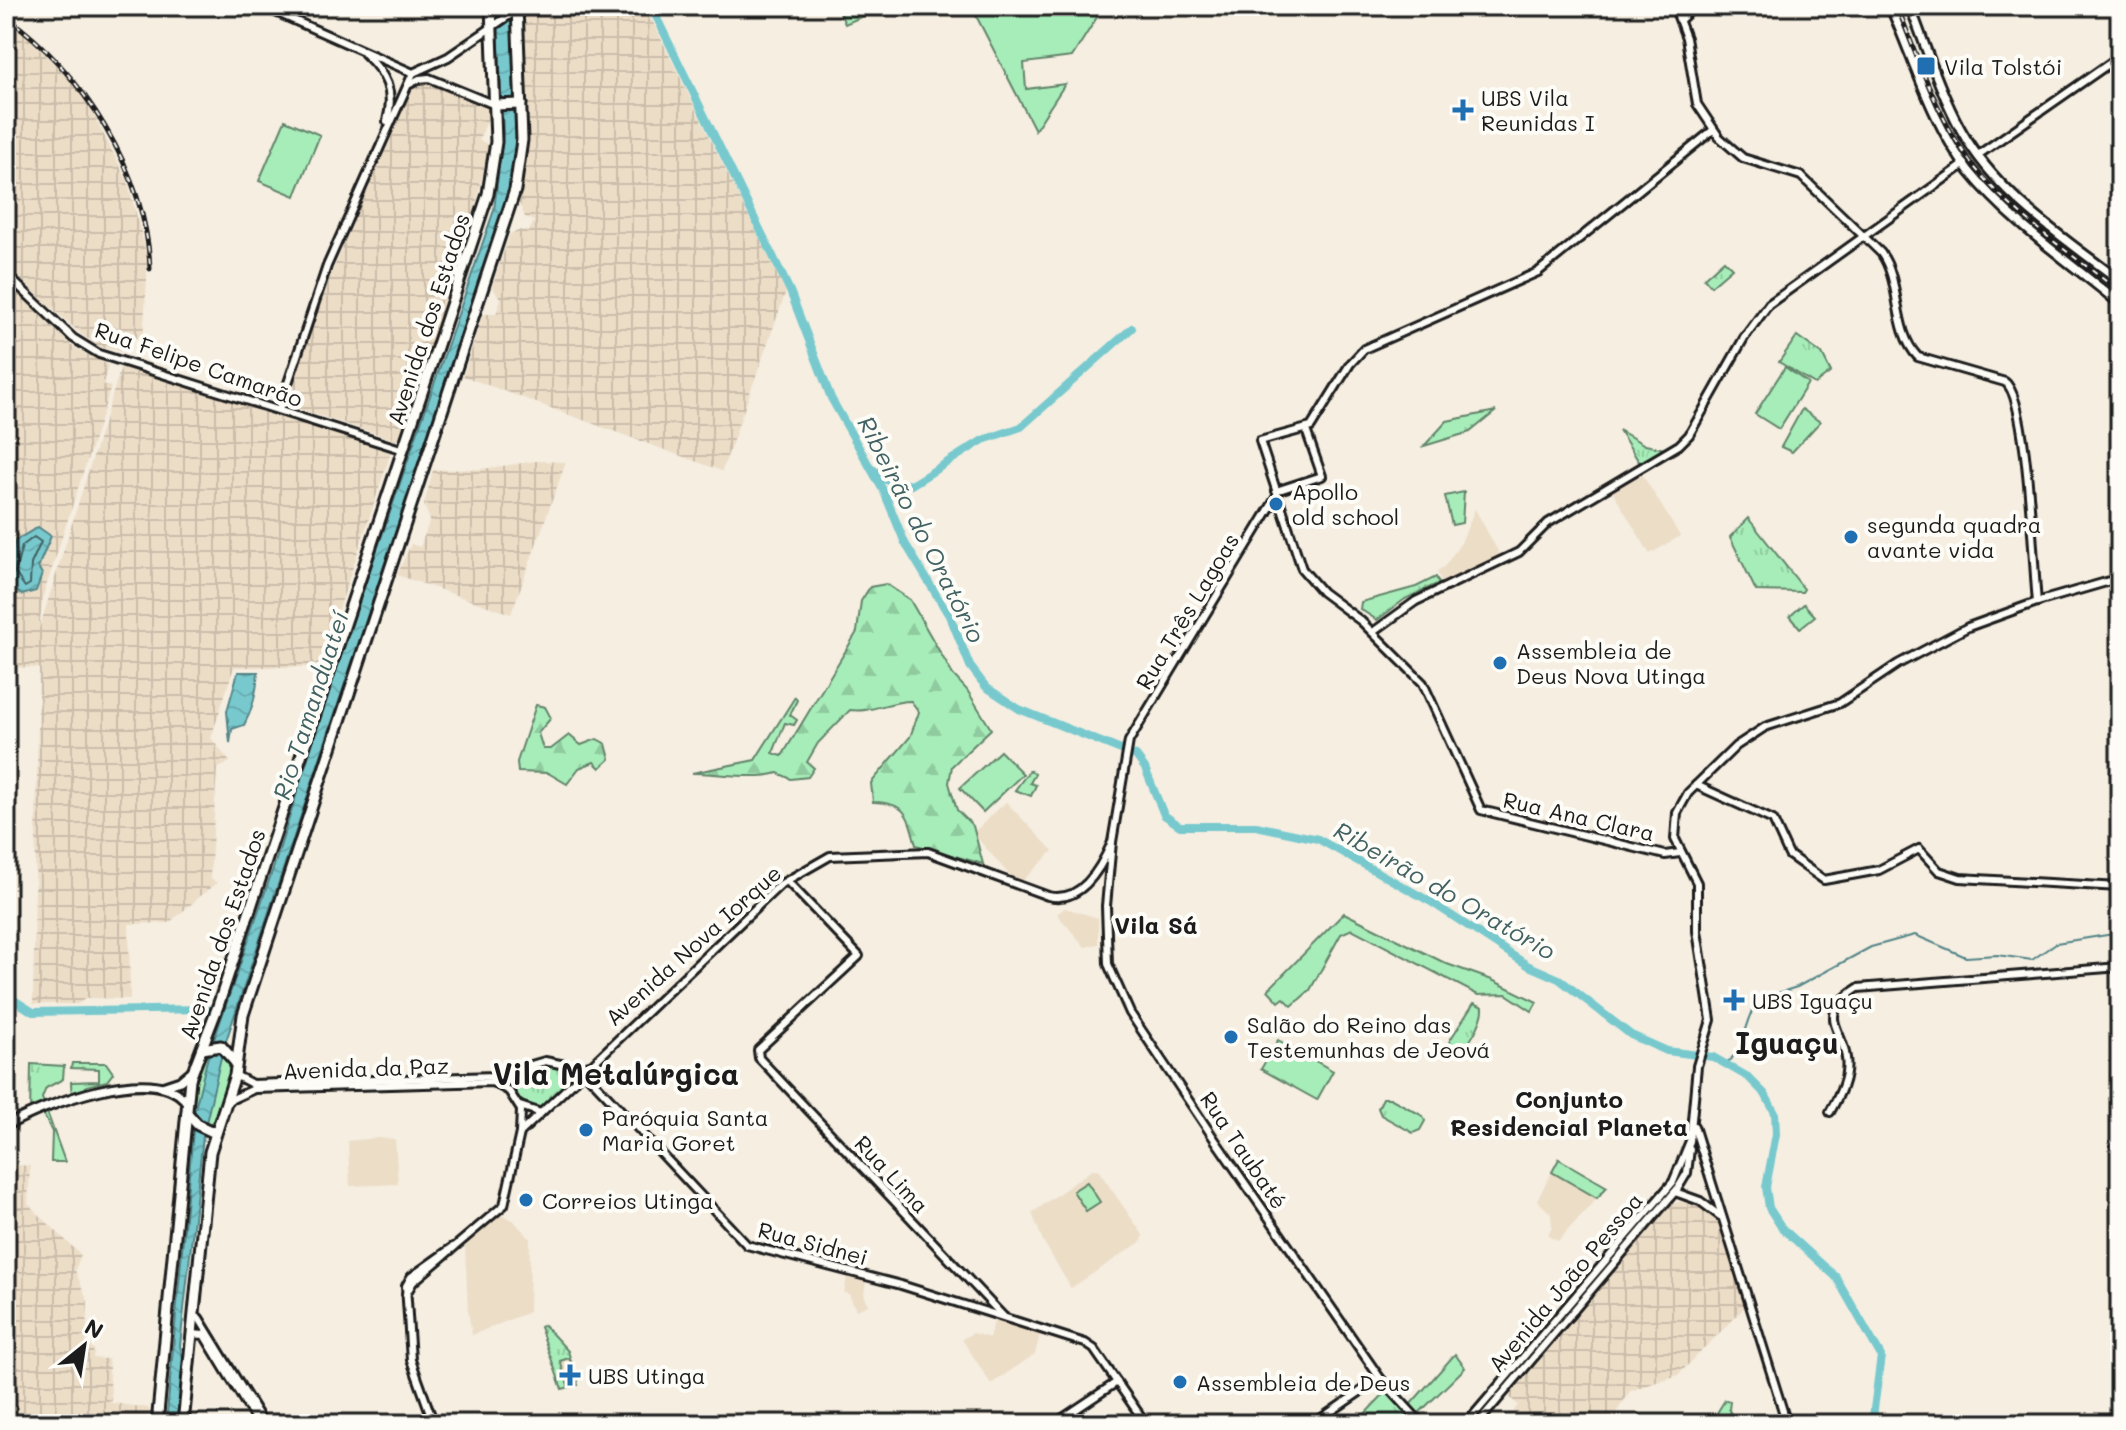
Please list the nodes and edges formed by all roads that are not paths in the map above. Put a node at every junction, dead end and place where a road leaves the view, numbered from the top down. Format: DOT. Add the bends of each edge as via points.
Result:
graph roads {
  1 [pos="262,6"];
  2 [pos="491,6"];
  3 [pos="1674,6"];
  4 [pos="1695,6"];
  5 [pos="1890,6"];
  6 [pos="1910,6"];
  7 [pos="517,9"];
  8 [pos="1680,20"];
  9 [pos="494,23"];
  10 [pos="359,48"];
  11 [pos="2120,56"];
  12 [pos="448,57"];
  13 [pos="392,63"];
  14 [pos="418,63"];
  15 [pos="426,70"];
  16 [pos="413,73"];
  17 [pos="385,74"];
  18 [pos="436,81"];
  19 [pos="405,90"];
  20 [pos="391,95"];
  21 [pos="401,99"];
  22 [pos="518,104"];
  23 [pos="498,105"];
  24 [pos="1959,126"];
  25 [pos="1713,130"];
  26 [pos="1946,133"];
  27 [pos="381,140"];
  28 [pos="1978,155"];
  29 [pos="1965,164"];
  30 [pos="2000,183"];
  31 [pos="1989,193"];
  32 [pos="2017,200"];
  33 [pos="2008,212"];
  34 [pos="1863,235"];
  35 [pos="6,274"];
  36 [pos="2120,281"];
  37 [pos="2120,304"];
  38 [pos="279,410"];
  39 [pos="1306,430"];
  40 [pos="404,450"];
  41 [pos="1277,494"];
  42 [pos="2120,578"];
  43 [pos="2037,602"];
  44 [pos="1373,632"];
  45 [pos="1129,744"];
  46 [pos="1696,785"];
  47 [pos="1112,842"];
  48 [pos="1680,853"];
  49 [pos="1104,859"];
  50 [pos="1110,868"];
  51 [pos="787,881"];
  52 [pos="2120,887"];
  53 [pos="2120,967"];
  54 [pos="202,1049"];
  55 [pos="236,1063"];
  56 [pos="566,1064"];
  57 [pos="590,1065"];
  58 [pos="193,1070"];
  59 [pos="585,1072"];
  60 [pos="508,1074"];
  61 [pos="235,1075"];
  62 [pos="574,1082"];
  63 [pos="152,1088"];
  64 [pos="505,1089"];
  65 [pos="228,1101"];
  66 [pos="520,1106"];
  67 [pos="187,1108"];
  68 [pos="1830,1112"];
  69 [pos="541,1113"];
  70 [pos="1693,1125"];
  71 [pos="6,1126"];
  72 [pos="211,1131"];
  73 [pos="520,1133"];
  74 [pos="1688,1157"];
  75 [pos="1703,1158"];
  76 [pos="1673,1182"];
  77 [pos="1675,1192"];
  78 [pos="1714,1195"];
  79 [pos="1684,1197"];
  80 [pos="1669,1199"];
  81 [pos="1700,1201"];
  82 [pos="1722,1218"];
  83 [pos="988,1303"];
  84 [pos="998,1308"];
  85 [pos="984,1311"];
  86 [pos="197,1318"];
  87 [pos="1006,1318"];
  88 [pos="192,1334"];
  89 [pos="1380,1378"];
  90 [pos="1117,1382"];
  91 [pos="1419,1421"];
  92 [pos="157,1424"];
  93 [pos="183,1424"];
  94 [pos="258,1424"];
  95 [pos="264,1424"];
  96 [pos="434,1424"];
  97 [pos="1054,1424"];
  98 [pos="1146,1424"];
  99 [pos="1313,1424"];
  100 [pos="1466,1424"];
  101 [pos="1477,1424"];
  102 [pos="1787,1424"];
  1 -- 10 [label="main road"];
  2 -- 9 [label="highway, Avenida dos Estados"];
  3 -- 8 [label="main road"];
  4 -- 8 [label="main road"];
  5 -- 26 [label="main road"];
  6 -- 24 [label="main road"];
  7 -- 9 [label="main road"];
  7 -- 22 [label="highway, Avenida dos Estados"];
  8 -- 25 [label="main road" via="1697,104"];
  9 -- 12 [label="main road"];
  9 -- 23 [label="highway, Avenida dos Estados"];
  10 -- 13 [label="main road"];
  10 -- 17 [label="main road"];
  11 -- 28 [label="main road"];
  12 -- 15 [label="main road"];
  12 -- 18 [label="main road" via="434,72"];
  13 -- 16 [label="main road"];
  13 -- 17 [label="main road"];
  14 -- 15 [label="main road"];
  15 -- 16 [label="main road"];
  16 -- 19 [label="main road"];
  17 -- 20 [label="main road"];
  18 -- 19 [label="main road" via="419,79"];
  18 -- 23 [label="main road"];
  19 -- 21 [label="main road"];
  20 -- 21 [label="main road"];
  20 -- 27 [label="main road"];
  21 -- 27 [label="main road"];
  22 -- 23 [label="highway"];
  22 -- 55 [label="highway, Avenida dos Estados" via="519,174 505,229 243,1015"];
  23 -- 40 [label="highway, Avenida dos Estados" via="488,194"];
  24 -- 26 [label="main road"];
  24 -- 28 [label="main road"];
  25 -- 34 [label="main road" via="1743,158 1801,176"];
  25 -- 39 [label="main road" via="1538,272 1364,349"];
  26 -- 29 [label="main road"];
  27 -- 38 [label="main road" via="311,308"];
  28 -- 30 [label="main road"];
  29 -- 31 [label="main road"];
  29 -- 34 [label="main road"];
  30 -- 31 [label="main road"];
  30 -- 32 [label="main road"];
  31 -- 33 [label="main road"];
  32 -- 33 [label="main road"];
  32 -- 36 [label="main road"];
  33 -- 37 [label="main road"];
  34 -- 43 [label="main road" via="1885,259 1915,355 2005,382 2014,392 2022,420"];
  34 -- 44 [label="main road" via="1760,313 1685,440 1543,529 1519,552 1416,601"];
  35 -- 38 [label="main road, Rua Felipe Camarão" via="93,351"];
  38 -- 40 [label="main road, Rua Felipe Camarão"];
  39 -- 41 [label="main road" via="1322,476"];
  39 -- 41 [label="main road, Rua Ana Clara" via="1260,441"];
  40 -- 54 [label="highway, Avenida dos Estados"];
  41 -- 44 [label="main road, Rua Ana Clara" via="1302,569 1327,597"];
  41 -- 45 [label="main road, Rua Três Lagoas"];
  42 -- 43 [label="main road"];
  43 -- 46 [label="main road" via="1932,645 1828,709 1765,727 1736,746"];
  44 -- 48 [label="main road, Rua Ana Clara" via="1428,692 1481,810 1665,855"];
  45 -- 47 [label="main road, Rua Taubaté"];
  46 -- 48 [label="main road" via="1677,813 1674,831"];
  46 -- 52 [label="main road" via="1773,820 1789,855 1824,880 1879,870 1919,849 1939,871 1960,878"];
  47 -- 49 [label="main road"];
  47 -- 50 [label="main road, Rua Taubaté"];
  48 -- 70 [label="main road" via="1697,883 1697,931 1711,1009 1708,1038 1697,1066"];
  49 -- 50 [label="main road"];
  49 -- 51 [label="main road, Avenida Nova Iorque" via="1087,883 1063,898 932,852 825,858"];
  50 -- 89 [label="main road, Rua Taubaté" via="1108,964 1127,1008"];
  51 -- 57 [label="main road, Avenida Nova Iorque"];
  51 -- 83 [label="main road, Rua Lima" via="859,956 758,1050 762,1061"];
  53 -- 68 [label="main road" via="1858,988 1843,999 1835,1017 1847,1065"];
  54 -- 55 [label="highway" via="225,1048"];
  54 -- 58 [label="highway, Avenida dos Estados"];
  55 -- 61 [label="highway, Avenida dos Estados"];
  56 -- 57 [label="main road, Avenida da Paz"];
  56 -- 60 [label="main road, Avenida da Paz" via="538,1062"];
  56 -- 62 [label="main road"];
  57 -- 59 [label="main road, Avenida Nova Iorque"];
  58 -- 63 [label="main road" via="180,1081"];
  58 -- 67 [label="highway, Avenida dos Estados"];
  59 -- 62 [label="main road, Avenida Nova Iorque"];
  59 -- 85 [label="main road, Rua Sidnei" via="747,1245"];
  60 -- 61 [label="main road, Avenida da Paz" via="252,1084"];
  60 -- 64 [label="main road"];
  61 -- 65 [label="highway, Avenida dos Estados"];
  62 -- 69 [label="main road, Avenida Nova Iorque"];
  63 -- 67 [label="main road" via="177,1093"];
  63 -- 71 [label="main road" via="100,1090 49,1104"];
  64 -- 65 [label="main road, Avenida da Paz" via="492,1082 254,1089"];
  64 -- 66 [label="main road"];
  65 -- 72 [label="highway, Avenida dos Estados"];
  66 -- 69 [label="main road"];
  66 -- 73 [label="main road"];
  67 -- 72 [label="highway" via="194,1122"];
  67 -- 92 [label="highway, Avenida dos Estados"];
  69 -- 73 [label="main road, Avenida Nova Iorque"];
  70 -- 74 [label="main road, Avenida João Pessoa"];
  70 -- 75 [label="main road"];
  72 -- 86 [label="highway, Avenida dos Estados"];
  73 -- 96 [label="main road" via="504,1205 411,1284 406,1294 411,1360"];
  74 -- 75 [label="main road"];
  74 -- 76 [label="main road, Avenida João Pessoa"];
  74 -- 77 [label="main road, Avenida João Pessoa" via="1685,1177"];
  75 -- 78 [label="main road"];
  76 -- 77 [label="main road" via="1670,1188"];
  76 -- 100 [label="main road, Avenida João Pessoa"];
  77 -- 79 [label="main road, Avenida João Pessoa"];
  77 -- 80 [label="main road, Avenida João Pessoa"];
  78 -- 81 [label="main road"];
  78 -- 82 [label="main road"];
  79 -- 80 [label="main road"];
  79 -- 81 [label="main road, Avenida João Pessoa"];
  80 -- 101 [label="main road, Avenida João Pessoa"];
  81 -- 82 [label="main road"];
  82 -- 102 [label="main road"];
  83 -- 84 [label="main road, Rua Lima"];
  83 -- 85 [label="main road"];
  84 -- 85 [label="main road"];
  84 -- 87 [label="main road, Rua Lima"];
  85 -- 87 [label="main road, Rua Sidnei"];
  86 -- 88 [label="highway, Avenida dos Estados"];
  86 -- 95 [label="main road"];
  87 -- 90 [label="main road, Rua Sidnei" via="1094,1349"];
  88 -- 93 [label="highway, Avenida dos Estados"];
  88 -- 94 [label="main road" via="204,1335"];
  89 -- 91 [label="main road, Rua Taubaté"];
  89 -- 99 [label="main road"];
  90 -- 97 [label="main road"];
  90 -- 98 [label="main road"];
}
